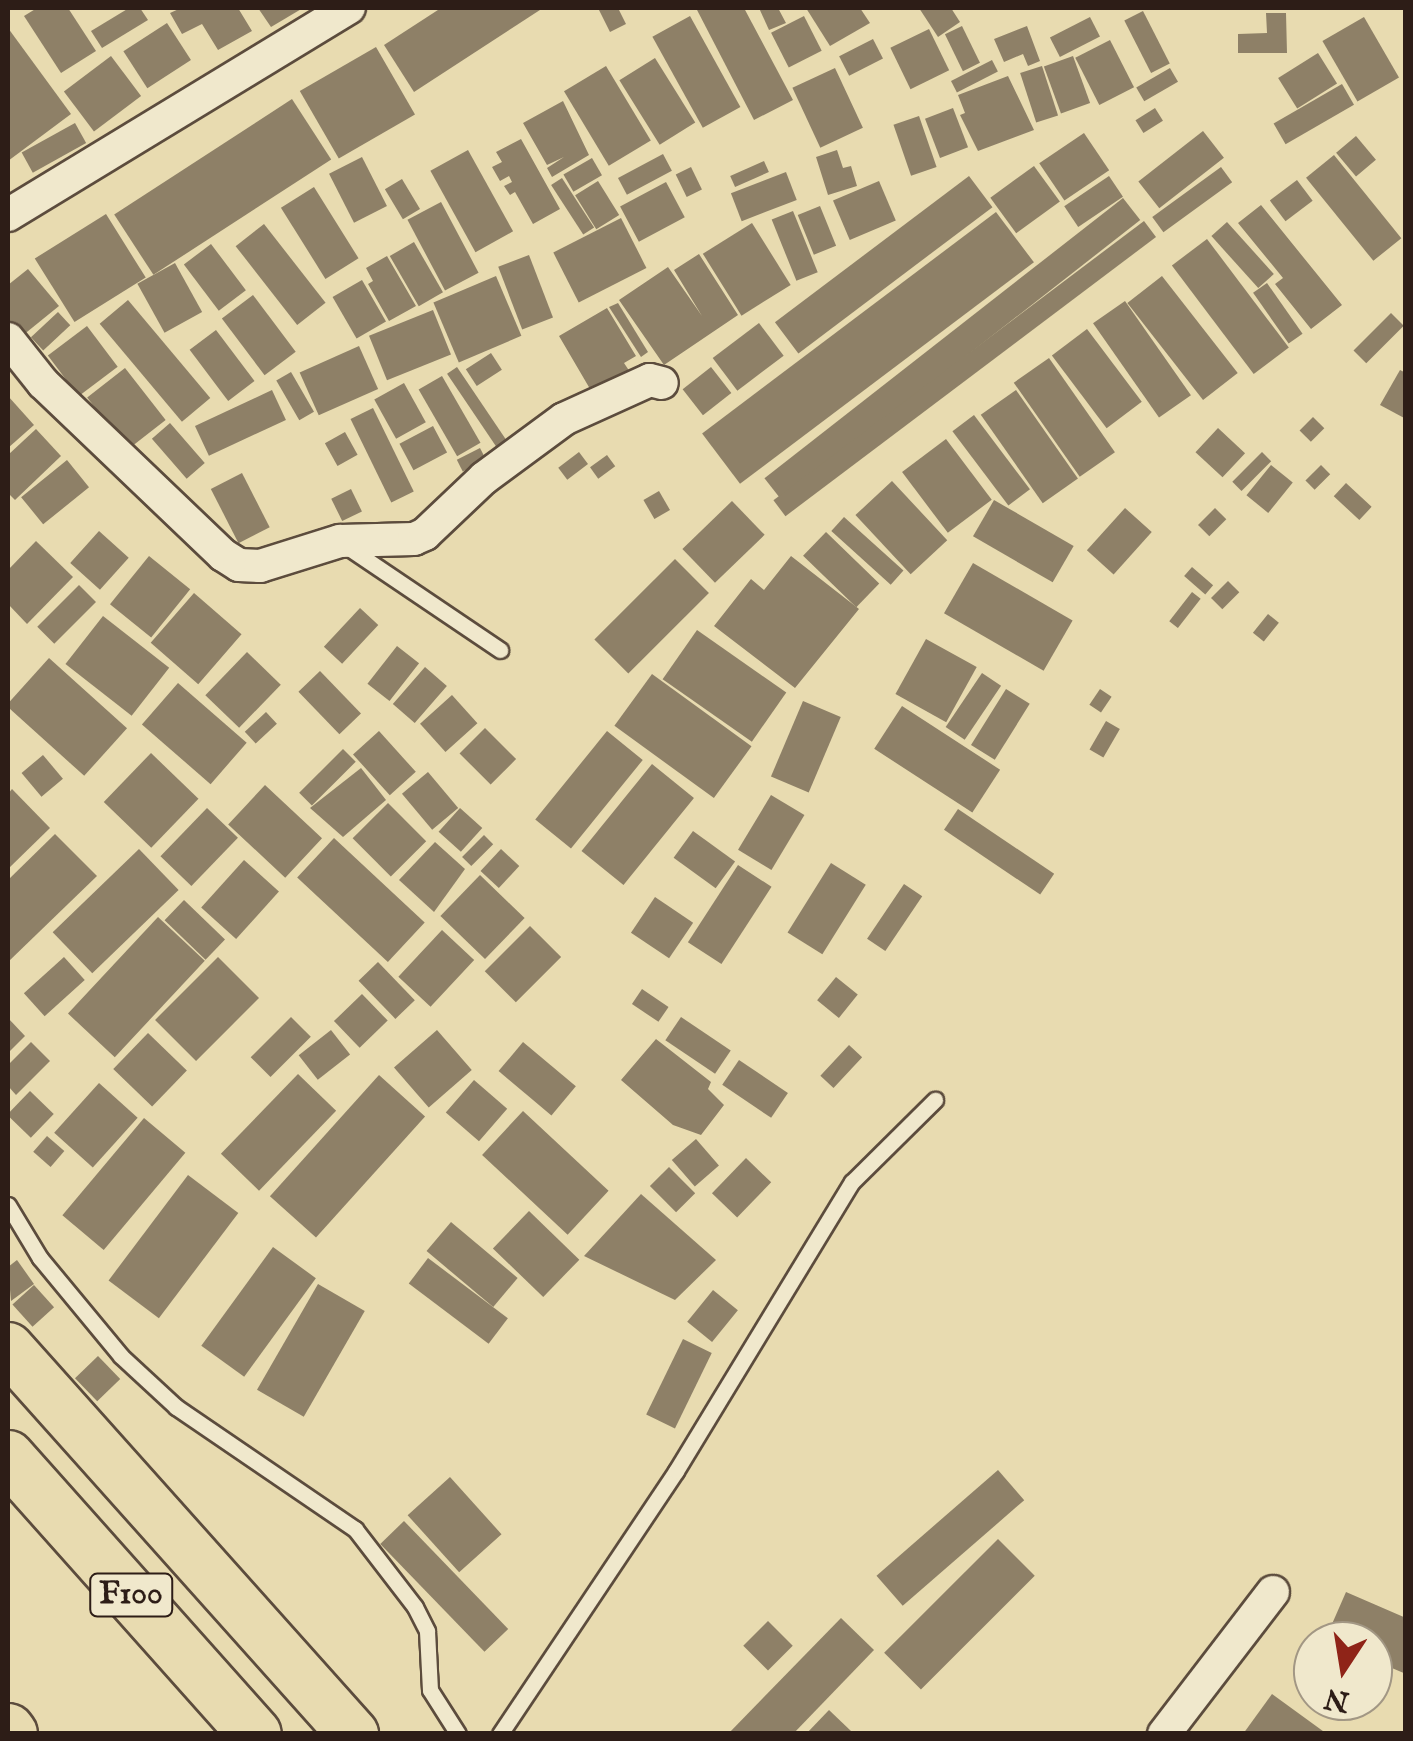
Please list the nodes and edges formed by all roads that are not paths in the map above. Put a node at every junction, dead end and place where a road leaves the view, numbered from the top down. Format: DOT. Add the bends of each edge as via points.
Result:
graph roads {
  1 [pos="350,8"];
  2 [pos="8,216"];
  3 [pos="8,339"];
  4 [pos="662,384"];
  5 [pos="340,541"];
  6 [pos="500,650"];
  7 [pos="934,1100"];
  8 [pos="8,1205"];
  9 [pos="8,1348"];
  10 [pos="8,1457"];
  11 [pos="1273,1592"];
  12 [pos="255,1734"];
  13 [pos="353,1734"];
  14 [pos="458,1734"];
  15 [pos="500,1734"];
  16 [pos="1164,1734"];
  1 -- 2 [label="street"];
  3 -- 5 [label="street" via="43,383 240,566"];
  4 -- 5 [label="street" via="650,380 564,419 484,478 425,534"];
  5 -- 6 [label="lane"];
  7 -- 15 [label="lane" via="852,1182 676,1471"];
  8 -- 14 [label="lane" via="40,1258 121,1356 176,1407 354,1529 421,1619 430,1690"];
  9 -- 13 [label="main road"];
  10 -- 12 [label="highway, F100"];
  11 -- 16 [label="street"];
}
